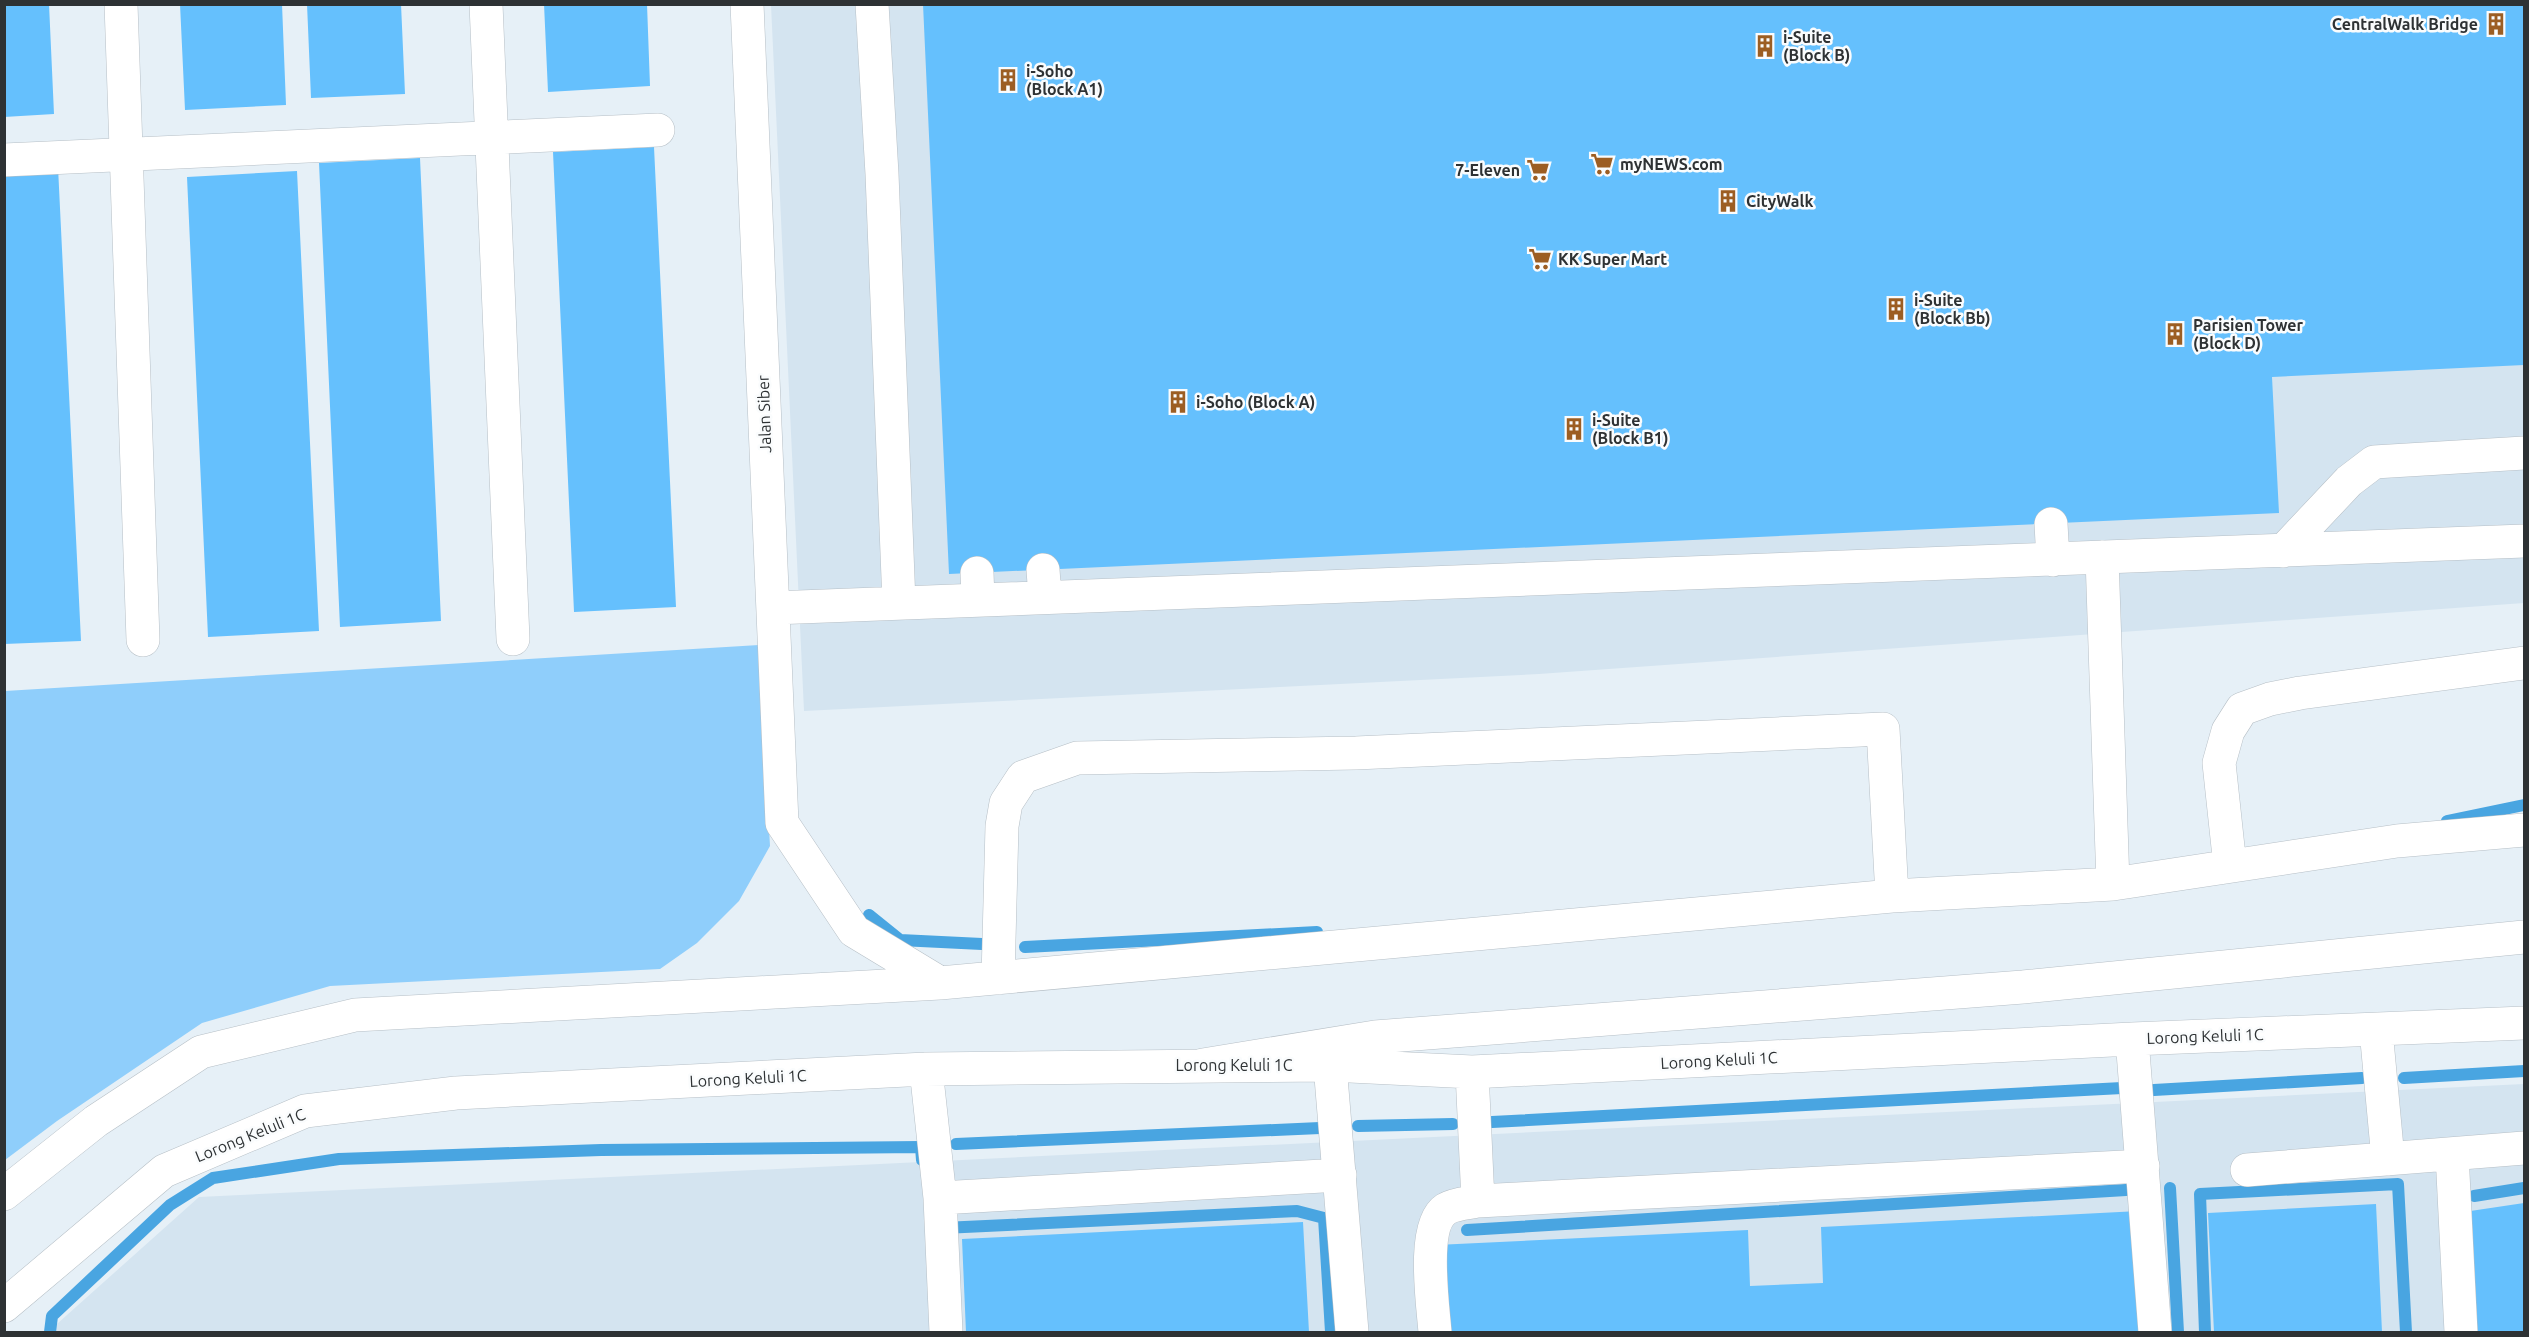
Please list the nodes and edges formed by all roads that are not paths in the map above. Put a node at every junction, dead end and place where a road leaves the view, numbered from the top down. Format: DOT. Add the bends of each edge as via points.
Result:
graph roads {
  1 [pos="121,4"];
  2 [pos="486,4"];
  3 [pos="747,4"];
  4 [pos="872,4"];
  5 [pos="658,130"];
  6 [pos="493,138"];
  7 [pos="127,154"];
  8 [pos="4,160"];
  9 [pos="2524,453"];
  10 [pos="2051,524"];
  11 [pos="2524,542"];
  12 [pos="2283,550"];
  13 [pos="2102,557"];
  14 [pos="2053,560"];
  15 [pos="899,603"];
  16 [pos="772,608"];
  17 [pos="513,639"];
  18 [pos="144,640"];
  19 [pos="2524,663"];
  20 [pos="2524,817"];
  21 [pos="2524,830"];
  22 [pos="2397,841"];
  23 [pos="2230,866"];
  24 [pos="2113,884"];
  25 [pos="1892,896"];
  26 [pos="2524,937"];
  27 [pos="998,978"];
  28 [pos="940,983"];
  29 [pos="2524,1023"];
  30 [pos="2376,1030"];
  31 [pos="2132,1039"];
  32 [pos="1203,1065"];
  33 [pos="1330,1065"];
  34 [pos="926,1069"];
  35 [pos="1472,1072"];
  36 [pos="2524,1148"];
  37 [pos="2452,1154"];
  38 [pos="2388,1159"];
  39 [pos="2143,1166"];
  40 [pos="2247,1170"];
  41 [pos="1340,1175"];
  42 [pos="4,1194"];
  43 [pos="940,1198"];
  44 [pos="1478,1201"];
  45 [pos="4,1306"];
  46 [pos="946,1332"];
  47 [pos="1352,1332"];
  48 [pos="1435,1332"];
  49 [pos="2155,1332"];
  50 [pos="2461,1332"];
  1 -- 7 [label="main road"];
  2 -- 6 [label="main road"];
  3 -- 16 [label="main road, Jalan Siber"];
  4 -- 15 [label="main road"];
  5 -- 6 [label="main road"];
  6 -- 7 [label="main road"];
  6 -- 17 [label="main road"];
  7 -- 8 [label="main road"];
  7 -- 18 [label="main road"];
  9 -- 12 [label="main road" via="2374,462 2349,481"];
  10 -- 14 [label="main road"];
  11 -- 12 [label="main road"];
  12 -- 13 [label="main road"];
  13 -- 14 [label="main road"];
  13 -- 24 [label="main road"];
  14 -- 15 [label="main road" via="978,586"];
  15 -- 16 [label="main road"];
  16 -- 28 [label="main road, Jalan Siber" via="782,823 854,931"];
  19 -- 23 [label="main road" via="2300,693 2242,709 2228,731 2219,763"];
  20 -- 22 [label="main road"];
  21 -- 22 [label="main road"];
  22 -- 23 [label="main road"];
  23 -- 24 [label="main road"];
  24 -- 25 [label="main road"];
  25 -- 27 [label="main road"];
  25 -- 27 [label="main road" via="1883,729 1356,753 1077,758 1023,777 1006,803"];
  26 -- 32 [label="main road" via="2023,987 1376,1037"];
  27 -- 28 [label="main road"];
  28 -- 42 [label="main road" via="355,1015 201,1052 96,1121"];
  29 -- 30 [label="main road, Lorong Keluli 1C"];
  30 -- 31 [label="main road, Lorong Keluli 1C"];
  30 -- 38 [label="main road"];
  31 -- 35 [label="main road, Lorong Keluli 1C"];
  31 -- 39 [label="main road"];
  32 -- 33 [label="main road, Lorong Keluli 1C"];
  32 -- 34 [label="main road, Lorong Keluli 1C"];
  33 -- 35 [label="main road, Lorong Keluli 1C"];
  33 -- 41 [label="main road"];
  34 -- 43 [label="main road"];
  34 -- 45 [label="main road, Lorong Keluli 1C" via="456,1093 305,1111 164,1171"];
  35 -- 44 [label="main road"];
  36 -- 37 [label="main road"];
  37 -- 38 [label="main road"];
  37 -- 50 [label="main road"];
  38 -- 40 [label="main road"];
  39 -- 44 [label="main road"];
  39 -- 49 [label="main road"];
  41 -- 43 [label="main road"];
  41 -- 47 [label="main road"];
  43 -- 46 [label="main road"];
  44 -- 48 [label="main road" via="1446,1209 1437,1220 1431,1240"];
}
